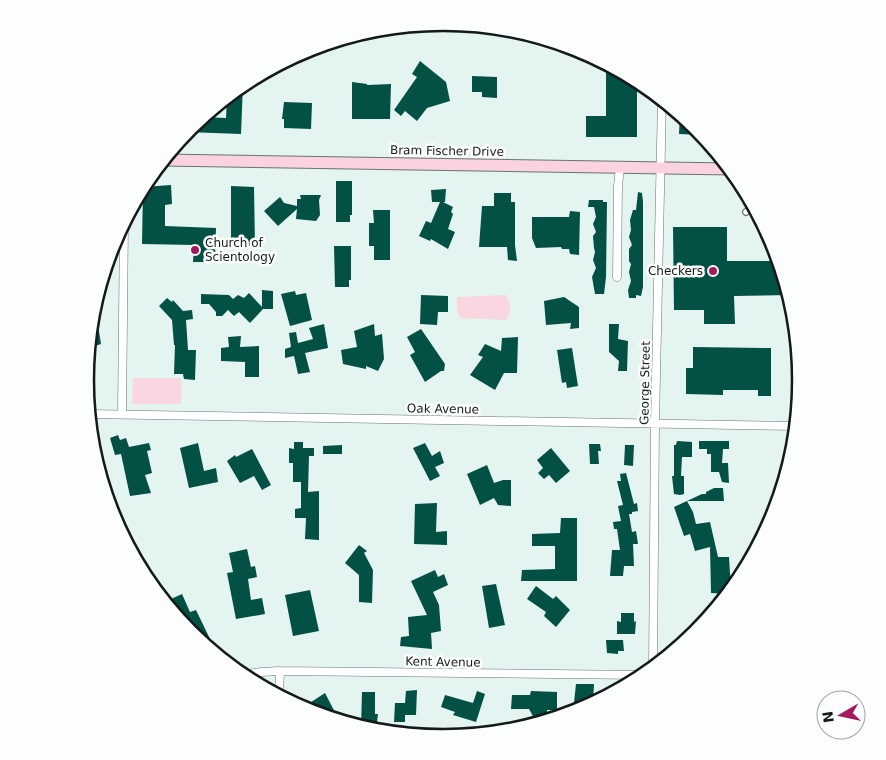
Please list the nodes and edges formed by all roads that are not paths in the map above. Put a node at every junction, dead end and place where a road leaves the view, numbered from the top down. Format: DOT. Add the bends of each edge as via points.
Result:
graph roads {
  1 [pos="662,109"];
  2 [pos="173,160"];
  3 [pos="620,167"];
  4 [pos="660,167"];
  5 [pos="721,169"];
  6 [pos="124,240"];
  7 [pos="617,277"];
  8 [pos="96,414"];
  9 [pos="122,415"];
  10 [pos="655,423"];
  11 [pos="789,426"];
  12 [pos="654,658"];
  13 [pos="280,671"];
  14 [pos="254,673"];
  15 [pos="629,675"];
  16 [pos="279,688"];
  1 -- 4 [label="street, George Street"];
  2 -- 3 [label="main road, Bram Fischer Drive"];
  3 -- 4 [label="main road, Bram Fischer Drive"];
  3 -- 7 [label="street"];
  4 -- 5 [label="main road, Bram Fischer Drive"];
  4 -- 10 [label="street, George Street"];
  6 -- 9 [label="street"];
  8 -- 9 [label="street, Oak Avenue"];
  9 -- 10 [label="street, Oak Avenue"];
  10 -- 11 [label="street, Oak Avenue"];
  10 -- 12 [label="street, George Street"];
  13 -- 14 [label="street, Kent Avenue"];
  13 -- 15 [label="street, Kent Avenue"];
  13 -- 16 [label="street"];
}
